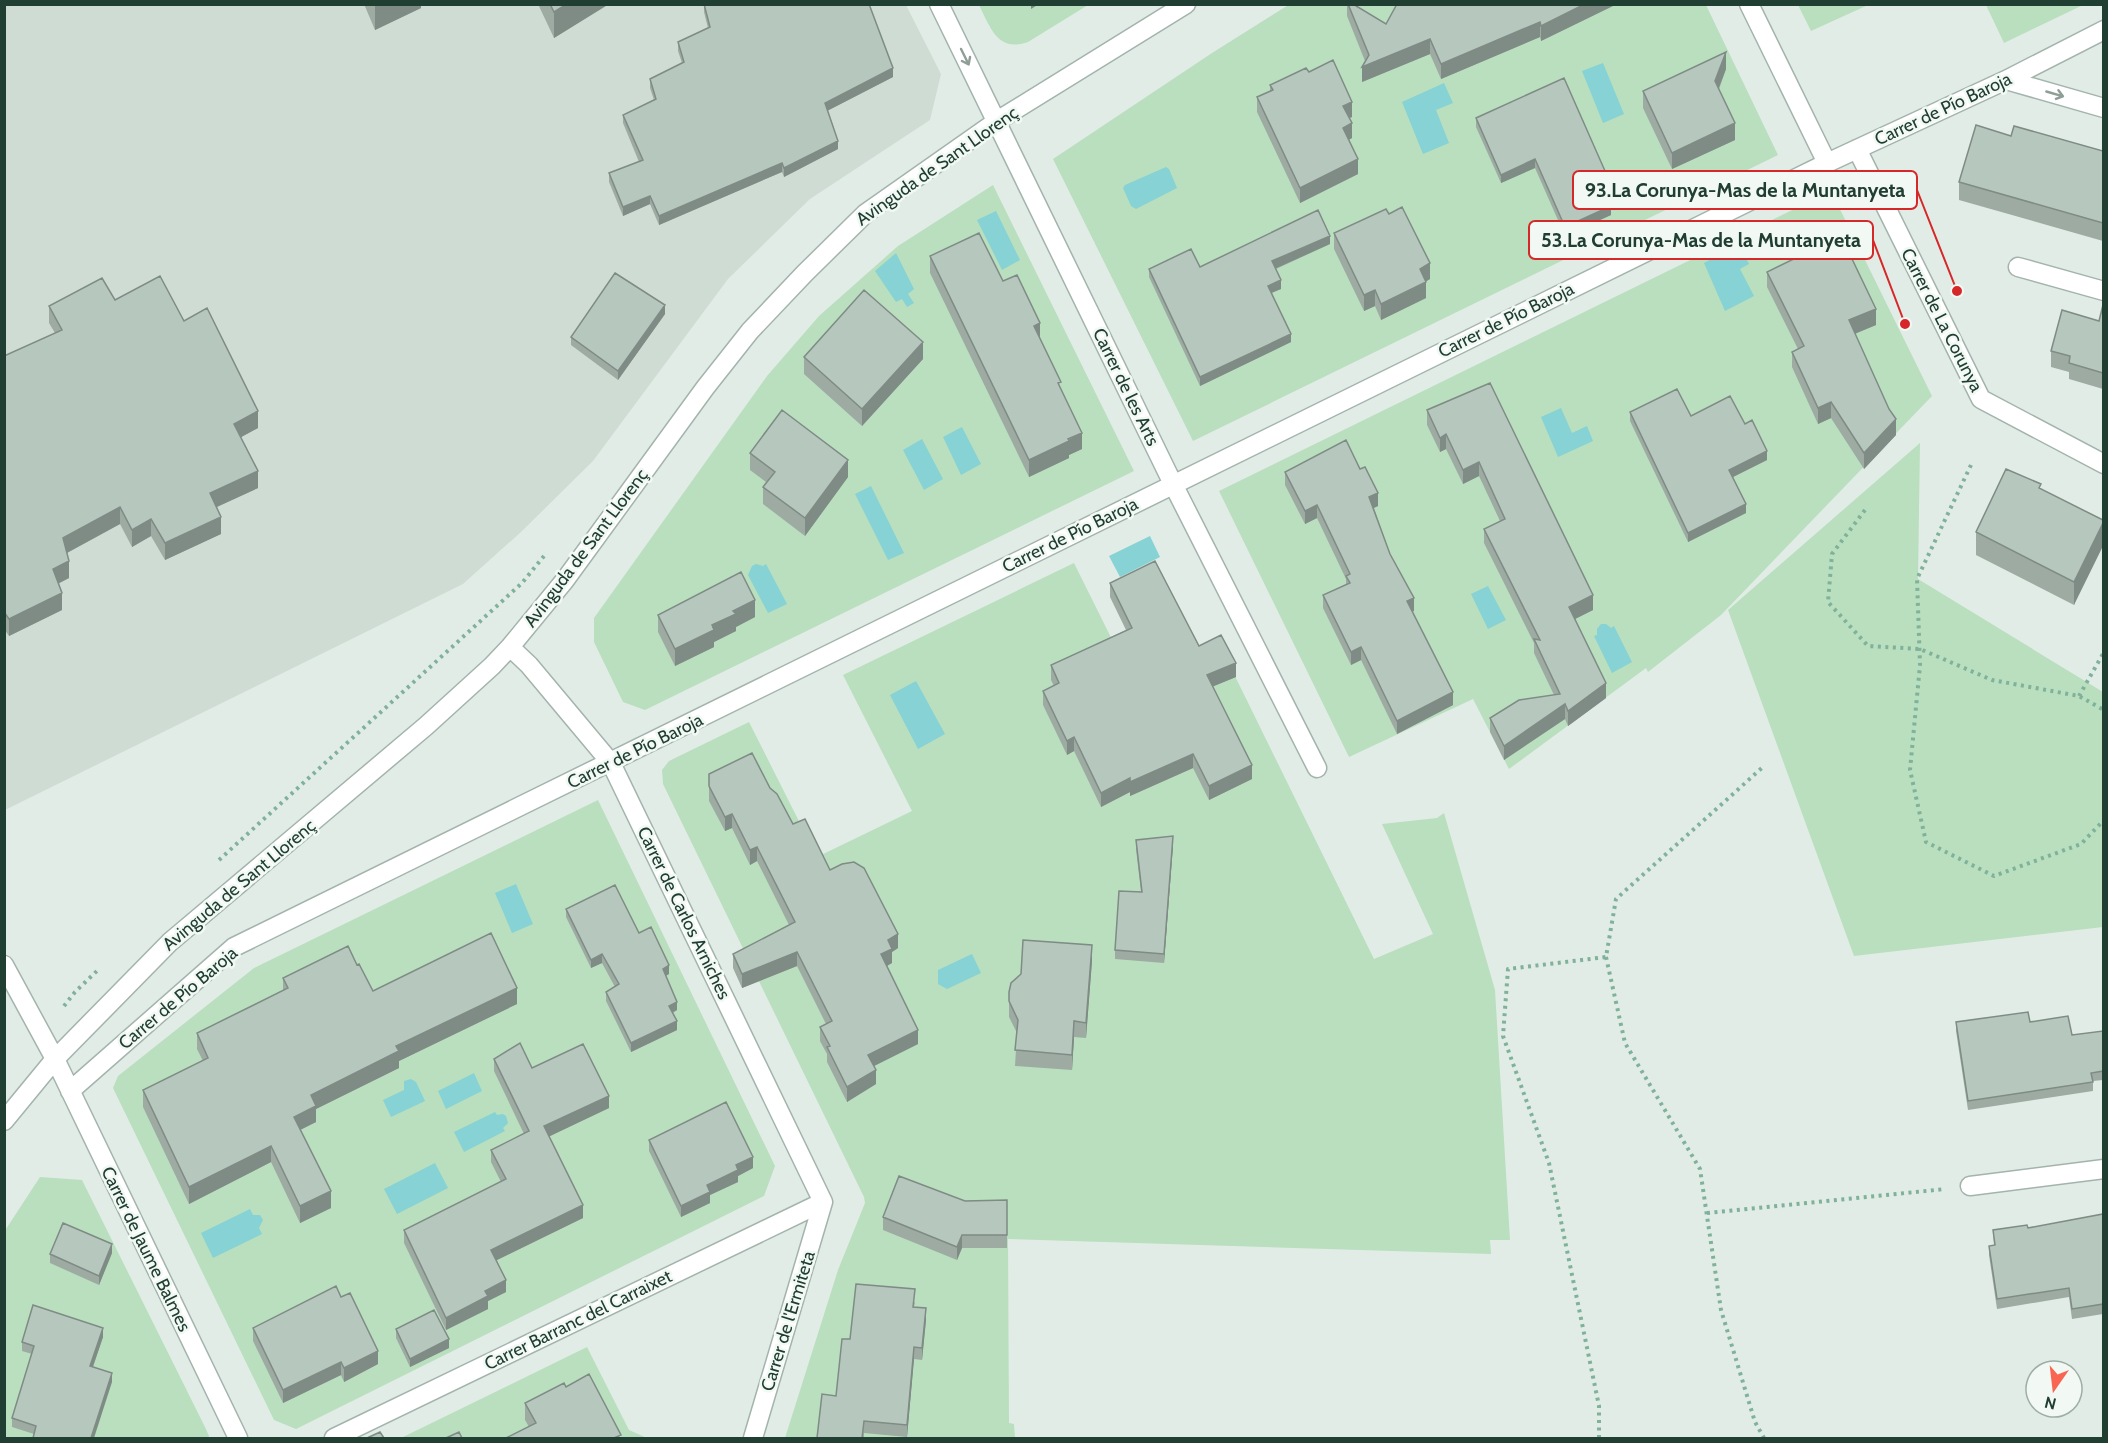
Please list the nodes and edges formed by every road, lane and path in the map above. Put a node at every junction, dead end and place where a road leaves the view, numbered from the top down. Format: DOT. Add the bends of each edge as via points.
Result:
graph roads {
  1 [pos="939,4"];
  2 [pos="1186,4"];
  3 [pos="1749,4"];
  4 [pos="2103,30"];
  5 [pos="2006,80"];
  6 [pos="2103,108"];
  7 [pos="997,121"];
  8 [pos="1857,148"];
  9 [pos="1827,163"];
  10 [pos="2018,267"];
  11 [pos="2103,291"];
  12 [pos="2103,464"];
  13 [pos="1971,465"];
  14 [pos="1173,484"];
  15 [pos="1865,510"];
  16 [pos="544,556"];
  17 [pos="510,647"];
  18 [pos="1920,649"];
  19 [pos="2103,652"];
  20 [pos="2079,696"];
  21 [pos="2103,710"];
  22 [pos="611,763"];
  23 [pos="1763,767"];
  24 [pos="1317,768"];
  25 [pos="2103,820"];
  26 [pos="215,863"];
  27 [pos="1606,957"];
  28 [pos="4,965"];
  29 [pos="101,968"];
  30 [pos="42,1034"];
  31 [pos="55,1059"];
  32 [pos="70,1091"];
  33 [pos="4,1121"];
  34 [pos="2103,1169"];
  35 [pos="1970,1186"];
  36 [pos="823,1202"];
  37 [pos="1707,1213"];
  38 [pos="238,1438"];
  39 [pos="334,1438"];
  40 [pos="753,1438"];
  41 [pos="1599,1438"];
  42 [pos="1764,1438"];
  1 -- 7 [label="street, Carrer de les Arts, one-way"];
  2 -- 7 [label="street, Avinguda de Sant Llorenç"];
  3 -- 9 [label="street"];
  4 -- 5 [label="street, Carrer de Pío Baroja"];
  5 -- 6 [label="street, one-way"];
  5 -- 8 [label="street, Carrer de Pío Baroja"];
  7 -- 14 [label="street, Carrer de les Arts"];
  7 -- 17 [label="street, Avinguda de Sant Llorenç" via="866,213 750,331 571,572"];
  8 -- 9 [label="street, Carrer de Pío Baroja"];
  8 -- 12 [label="street, Carrer de La Corunya" via="1981,399"];
  9 -- 14 [label="street, Carrer de Pío Baroja"];
  10 -- 11 [label="street"];
  13 -- 18 [label="path" via="1917,579"];
  14 -- 22 [label="street, Carrer de Pío Baroja"];
  14 -- 24 [label="street, Carrer de les Arts"];
  15 -- 18 [label="path" via="1832,554 1828,602 1868,646"];
  16 -- 26 [label="path" via="522,583"];
  17 -- 22 [label="street, Carrer de Carlos Arniches"];
  17 -- 31 [label="street, Avinguda de Sant Llorenç" via="426,726 170,942"];
  18 -- 20 [label="path" via="1992,680"];
  18 -- 25 [label="path" via="1910,770 1926,842 1994,876 2081,844"];
  19 -- 20 [label="path"];
  20 -- 21 [label="path"];
  22 -- 32 [label="street, Carrer de Pío Baroja" via="234,948"];
  22 -- 36 [label="street, Carrer de Carlos Arniches"];
  23 -- 27 [label="path" via="1616,898"];
  27 -- 37 [label="path" via="1625,1043 1700,1169"];
  27 -- 41 [label="path" via="1508,969 1503,1036 1549,1163 1599,1406"];
  28 -- 30 [label="street, Carrer de Jaume Balmes"];
  29 -- 30 [label="path" via="75,992"];
  30 -- 31 [label="street, Carrer de Jaume Balmes"];
  31 -- 32 [label="street, Carrer de Jaume Balmes"];
  31 -- 33 [label="street, Avinguda de Sant Llorenç"];
  32 -- 38 [label="street, Carrer de Jaume Balmes"];
  34 -- 35 [label="street"];
  35 -- 37 [label="path"];
  36 -- 39 [label="street, Carrer Barranc del Carraixet"];
  36 -- 40 [label="street, Carrer de l'Ermiteta"];
  37 -- 42 [label="path" via="1721,1310 1755,1422"];
}
